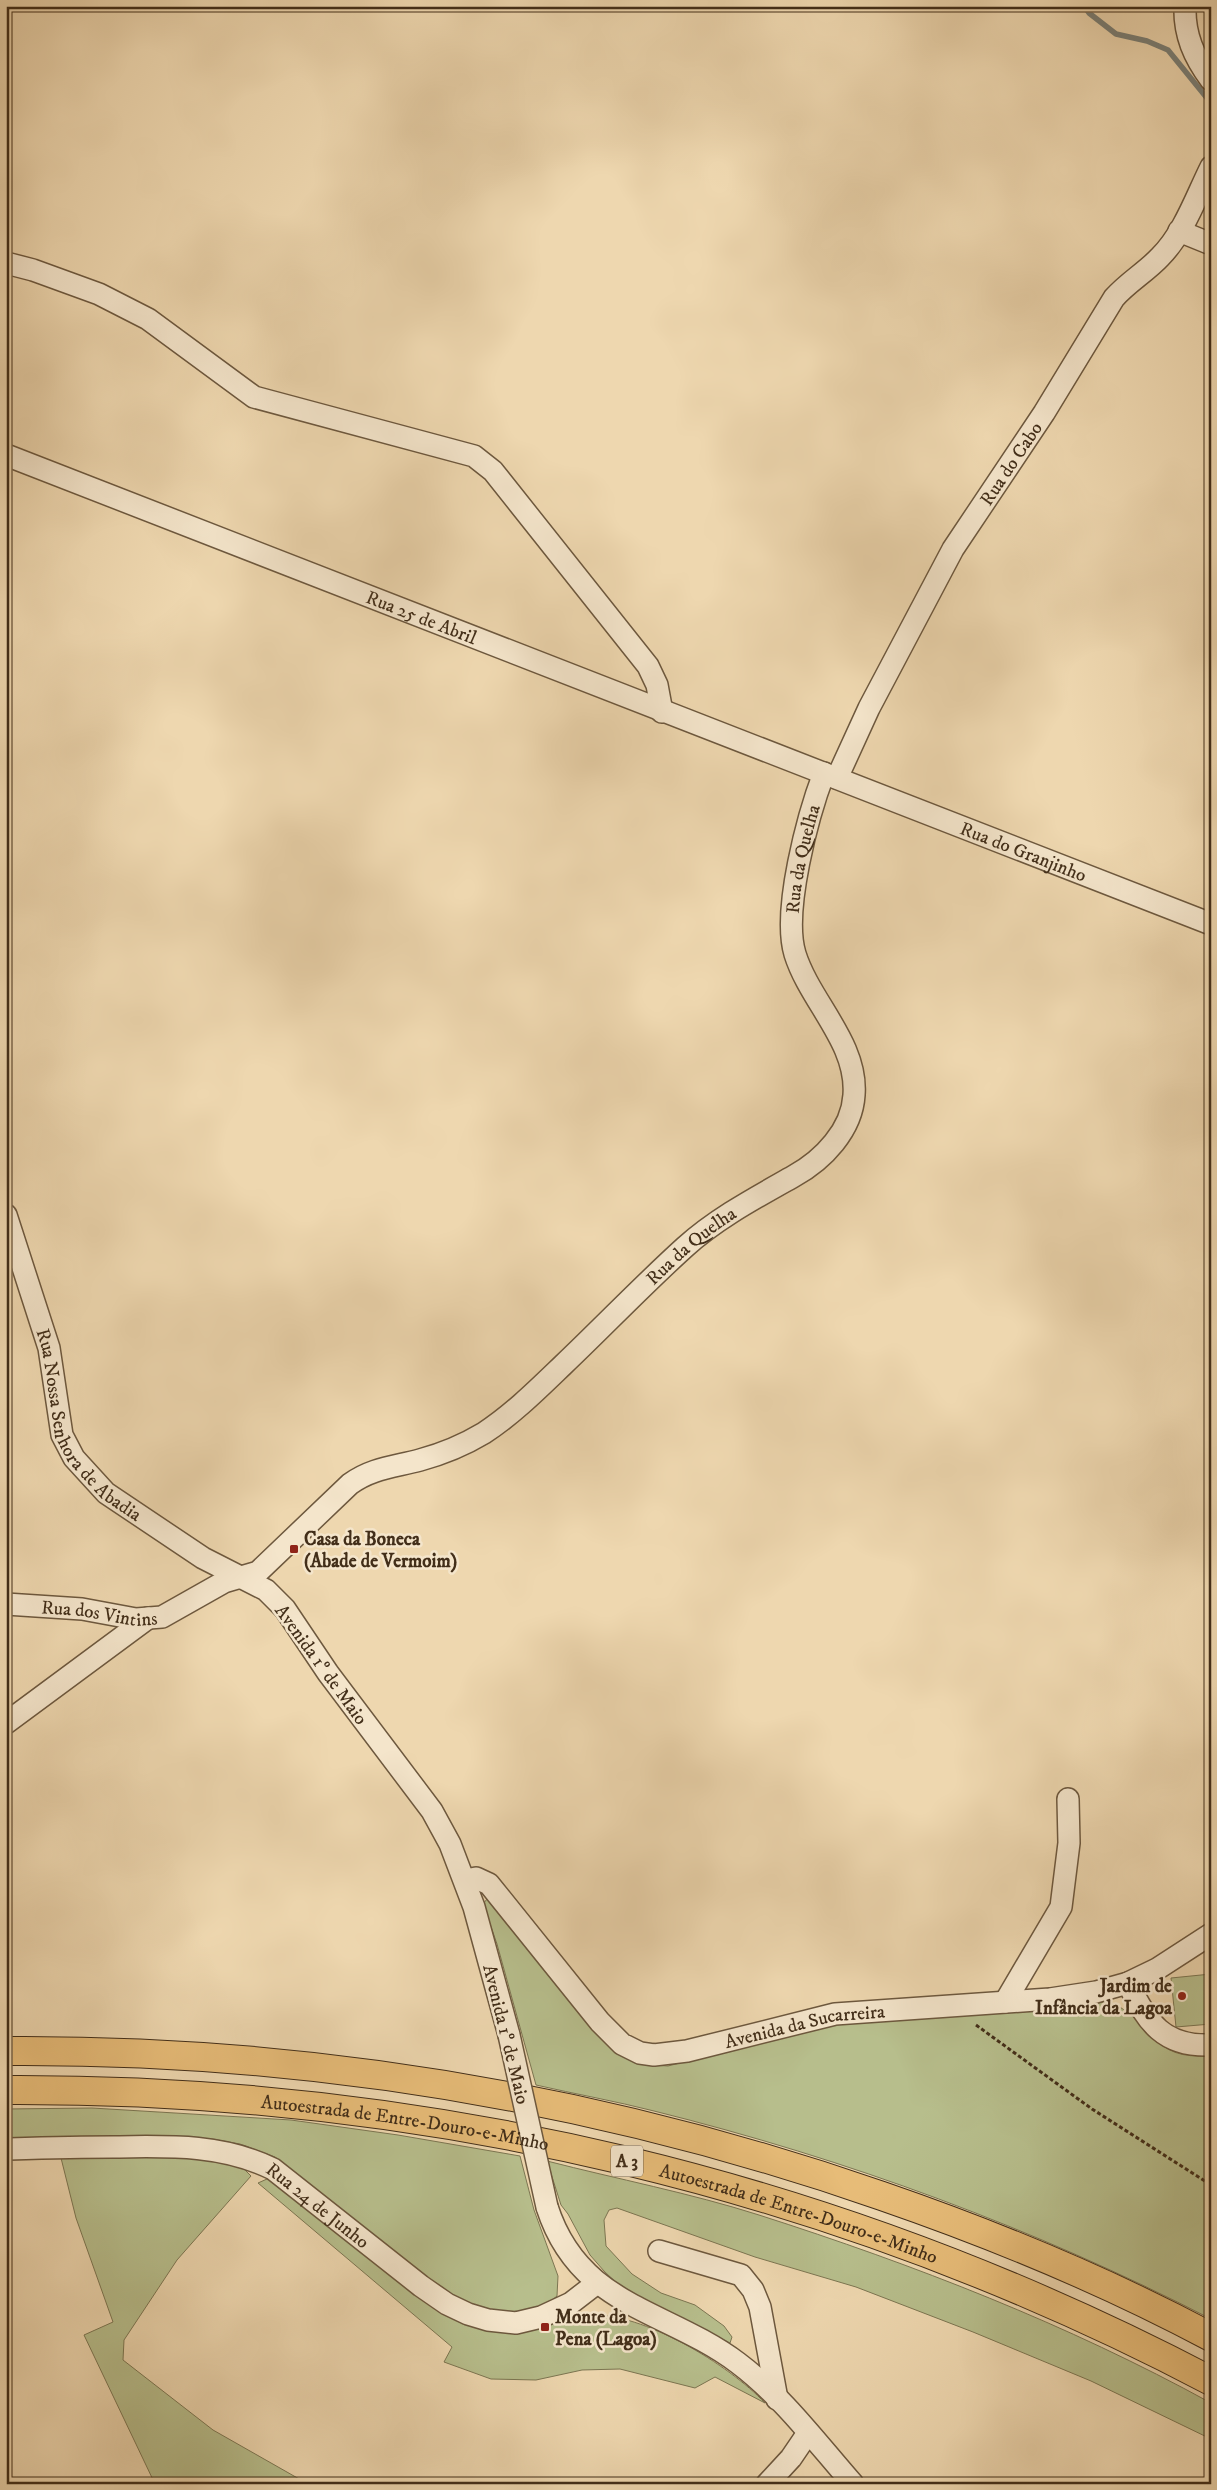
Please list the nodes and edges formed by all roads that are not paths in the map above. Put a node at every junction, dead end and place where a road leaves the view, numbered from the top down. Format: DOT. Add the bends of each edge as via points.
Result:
graph roads {
  1 [pos="1185,6"];
  2 [pos="1211,80"];
  3 [pos="1211,167"];
  4 [pos="1179,231"];
  5 [pos="1211,244"];
  6 [pos="6,263"];
  7 [pos="6,455"];
  8 [pos="662,712"];
  9 [pos="830,776"];
  10 [pos="1211,924"];
  11 [pos="6,1215"];
  12 [pos="243,1578"];
  13 [pos="6,1604"];
  14 [pos="148,1618"];
  15 [pos="6,1723"];
  16 [pos="1068,1799"];
  17 [pos="464,1880"];
  18 [pos="1211,1934"];
  19 [pos="1128,1983"];
  20 [pos="1005,2002"];
  21 [pos="1211,2045"];
  22 [pos="6,2051"];
  23 [pos="6,2090"];
  24 [pos="6,2149"];
  25 [pos="658,2251"];
  26 [pos="597,2283"];
  27 [pos="1211,2337"];
  28 [pos="1211,2381"];
  29 [pos="777,2398"];
  30 [pos="808,2433"];
  31 [pos="831,2459"];
  32 [pos="768,2484"];
  33 [pos="836,2484"];
  34 [pos="853,2484"];
  1 -- 2 [label="street" via="1188,41"];
  3 -- 4 [label="street, Rua do Cabo"];
  4 -- 5 [label="street"];
  4 -- 9 [label="street, Rua do Cabo" via="1160,258 1114,298 1044,413 953,549"];
  6 -- 8 [label="street" via="100,294 148,318 254,397 474,456 493,471 648,666 657,685"];
  7 -- 8 [label="street, Rua 25 de Abril"];
  8 -- 9 [label="street, Rua 25 de Abril"];
  9 -- 10 [label="street, Rua do Granjinho"];
  9 -- 12 [label="street, Rua da Quelha" via="805,840 796,882 792,938 802,970 852,1070 854,1097 851,1111 836,1140 806,1169 732,1212 687,1246 498,1424 438,1455 364,1474 258,1572"];
  11 -- 12 [label="street, Rua Nossa Senhora de Abadia" via="48,1348 62,1435 74,1458 106,1493 203,1558"];
  12 -- 14 [label="street, Rua dos Vintins" via="224,1582 162,1617"];
  12 -- 17 [label="street, Avenida 1º de Maio" via="266,1590 285,1609 328,1673 432,1811"];
  13 -- 14 [label="street, Rua dos Vintins"];
  14 -- 15 [label="street"];
  16 -- 20 [label="street" via="1069,1843 1061,1907"];
  17 -- 20 [label="street, Avenida da Sucarreira" via="476,1878 489,1884 600,2022 622,2044 640,2053 687,2050 835,2014"];
  17 -- 26 [label="street, Avenida 1º de Maio, bridge" via="509,2035 547,2207 558,2237"];
  18 -- 19 [label="street, Avenida da Sucarreira" via="1157,1969"];
  19 -- 20 [label="street, Avenida da Sucarreira" via="1087,1993"];
  19 -- 21 [label="street" via="1138,2004 1161,2032 1173,2041 1186,2045"];
  22 -- 27 [label="highway, Autoestrada de Entre-Douro-e-Minho / A 3" via="146,2053 304,2064 473,2089 612,2117 753,2154 939,2216 1068,2268"];
  23 -- 28 [label="highway, Autoestrada de Entre-Douro-e-Minho / A 3" via="141,2091 300,2103 509,2134 643,2164 797,2208 950,2261 1105,2328"];
  24 -- 26 [label="street, Rua 24 de Junho" via="173,2146 236,2154 256,2161 273,2169 447,2304 488,2320 516,2323 541,2317 571,2303"];
  25 -- 29 [label="street" via="741,2275 753,2290 760,2307"];
  26 -- 29 [label="street, Avenida 1º de Maio" via="634,2308 705,2342 738,2363"];
  29 -- 30 [label="street, Avenida 1º de Maio"];
  30 -- 31 [label="street, Avenida 1º de Maio"];
  30 -- 32 [label="street"];
  31 -- 33 [label="street"];
  31 -- 34 [label="street, Avenida 1º de Maio"];
}
